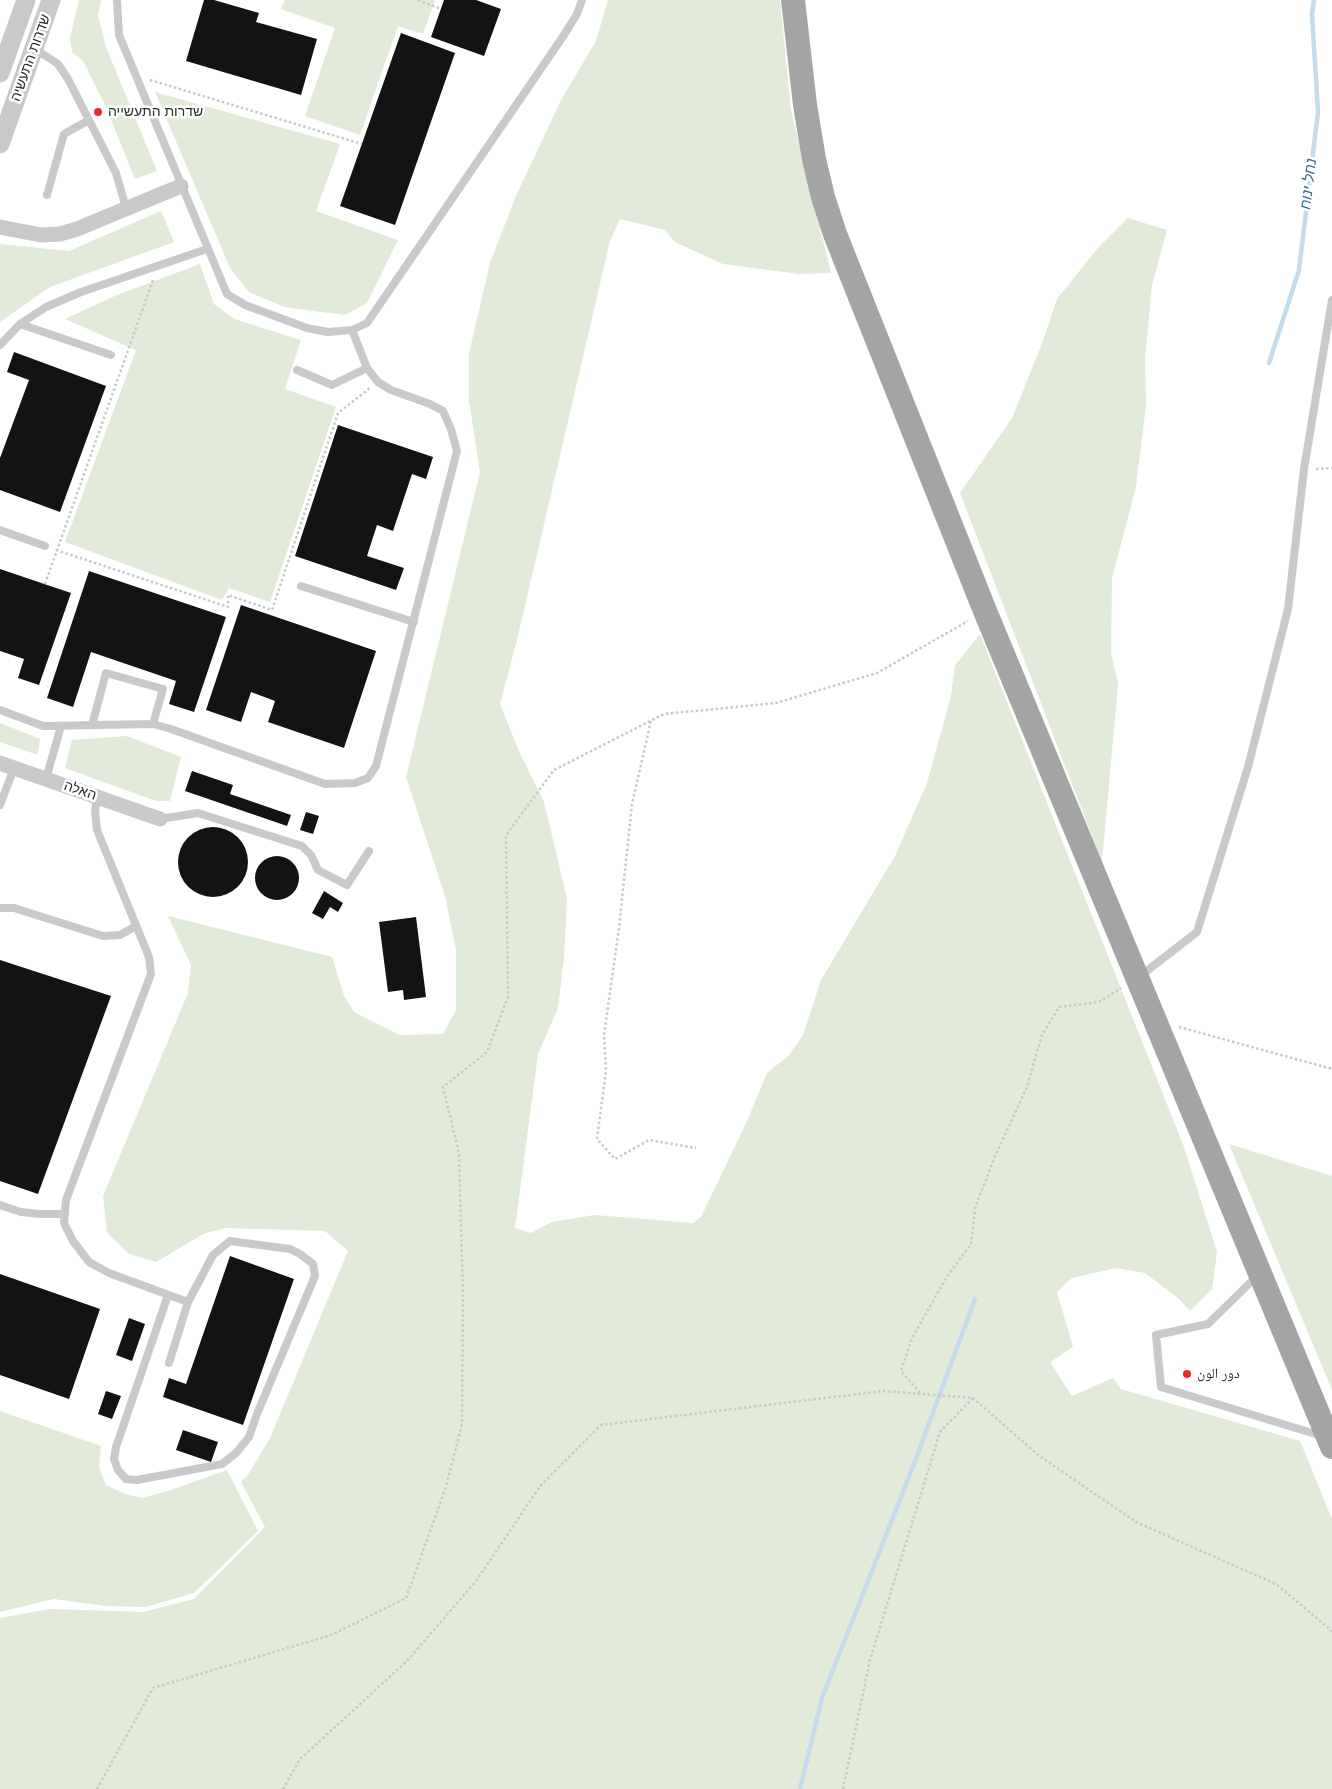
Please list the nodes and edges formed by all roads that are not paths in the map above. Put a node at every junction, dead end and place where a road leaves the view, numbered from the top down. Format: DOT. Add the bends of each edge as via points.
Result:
graph roads {
  1 [pos="26,0"];
  2 [pos="51,0"];
  3 [pos="117,0"];
  4 [pos="582,0"];
  5 [pos="792,0"];
  6 [pos="34,48"];
  7 [pos="0,73"];
  8 [pos="89,120"];
  9 [pos="0,144"];
  10 [pos="181,186"];
  11 [pos="48,195"];
  12 [pos="126,208"];
  13 [pos="0,227"];
  14 [pos="207,249"];
  15 [pos="1332,300"];
  16 [pos="20,324"];
  17 [pos="352,330"];
  18 [pos="0,345"];
  19 [pos="111,355"];
  20 [pos="367,368"];
  21 [pos="297,370"];
  22 [pos="0,530"];
  23 [pos="45,546"];
  24 [pos="301,586"];
  25 [pos="414,622"];
  26 [pos="0,710"];
  27 [pos="153,724"];
  28 [pos="92,725"];
  29 [pos="61,726"];
  30 [pos="7,766"];
  31 [pos="46,779"];
  32 [pos="97,797"];
  33 [pos="0,805"];
  34 [pos="160,819"];
  35 [pos="368,851"];
  36 [pos="0,908"];
  37 [pos="136,926"];
  38 [pos="1138,978"];
  39 [pos="0,1204"];
  40 [pos="65,1214"];
  41 [pos="1260,1273"];
  42 [pos="168,1295"];
  43 [pos="188,1302"];
  44 [pos="169,1363"];
  45 [pos="1330,1442"];
  1 -- 7 [label="street, שדרות התעשיה"];
  2 -- 6 [label="street, שדרות התעשיה"];
  3 -- 10 [label="lane" via="119,34"];
  4 -- 17 [label="lane" via="564,36 367,323"];
  5 -- 38 [label="main road" via="804,106 823,198 985,611"];
  6 -- 8 [label="lane" via="58,64"];
  6 -- 9 [label="street, שדרות התעשיה"];
  8 -- 11 [label="lane" via="64,134"];
  8 -- 12 [label="lane" via="116,173"];
  10 -- 12 [label="street"];
  10 -- 14 [label="lane"];
  12 -- 13 [label="street" via="60,234 41,235"];
  14 -- 16 [label="lane" via="46,306"];
  14 -- 17 [label="lane" via="227,294 245,305 307,328 328,332"];
  15 -- 38 [label="lane" via="1304,469 1288,609 1248,767 1197,932"];
  16 -- 18 [label="lane"];
  16 -- 19 [label="lane"];
  17 -- 20 [label="lane"];
  20 -- 21 [label="lane" via="332,385"];
  20 -- 25 [label="lane" via="378,382 391,390 443,411 457,452"];
  22 -- 23 [label="lane"];
  24 -- 25 [label="lane"];
  25 -- 27 [label="lane" via="376,766 368,778 354,783 325,784"];
  26 -- 29 [label="lane" via="43,726"];
  27 -- 28 [label="lane"];
  27 -- 28 [label="lane" via="163,689 106,673"];
  28 -- 29 [label="lane"];
  29 -- 31 [label="lane"];
  30 -- 31 [label="street, האלה"];
  30 -- 33 [label="lane"];
  31 -- 32 [label="street, האלה"];
  32 -- 34 [label="street, האלה"];
  32 -- 37 [label="lane" via="97,830"];
  34 -- 35 [label="lane" via="198,813 302,846 318,870 347,885"];
  36 -- 37 [label="lane" via="14,908 103,936 120,935"];
  37 -- 40 [label="lane" via="149,957 151,974 66,1200"];
  38 -- 41 [label="main road"];
  39 -- 40 [label="lane" via="21,1212"];
  40 -- 42 [label="lane" via="64,1223 73,1242 89,1262"];
  41 -- 45 [label="main road"];
  41 -- 45 [label="lane" via="1208,1324 1156,1335 1162,1387"];
  42 -- 43 [label="lane"];
  42 -- 43 [label="lane" via="116,1447 114,1459 126,1479 137,1480 222,1464 240,1448 249,1437 315,1276 313,1264 290,1249 230,1241 214,1255"];
  43 -- 44 [label="lane"];
}
